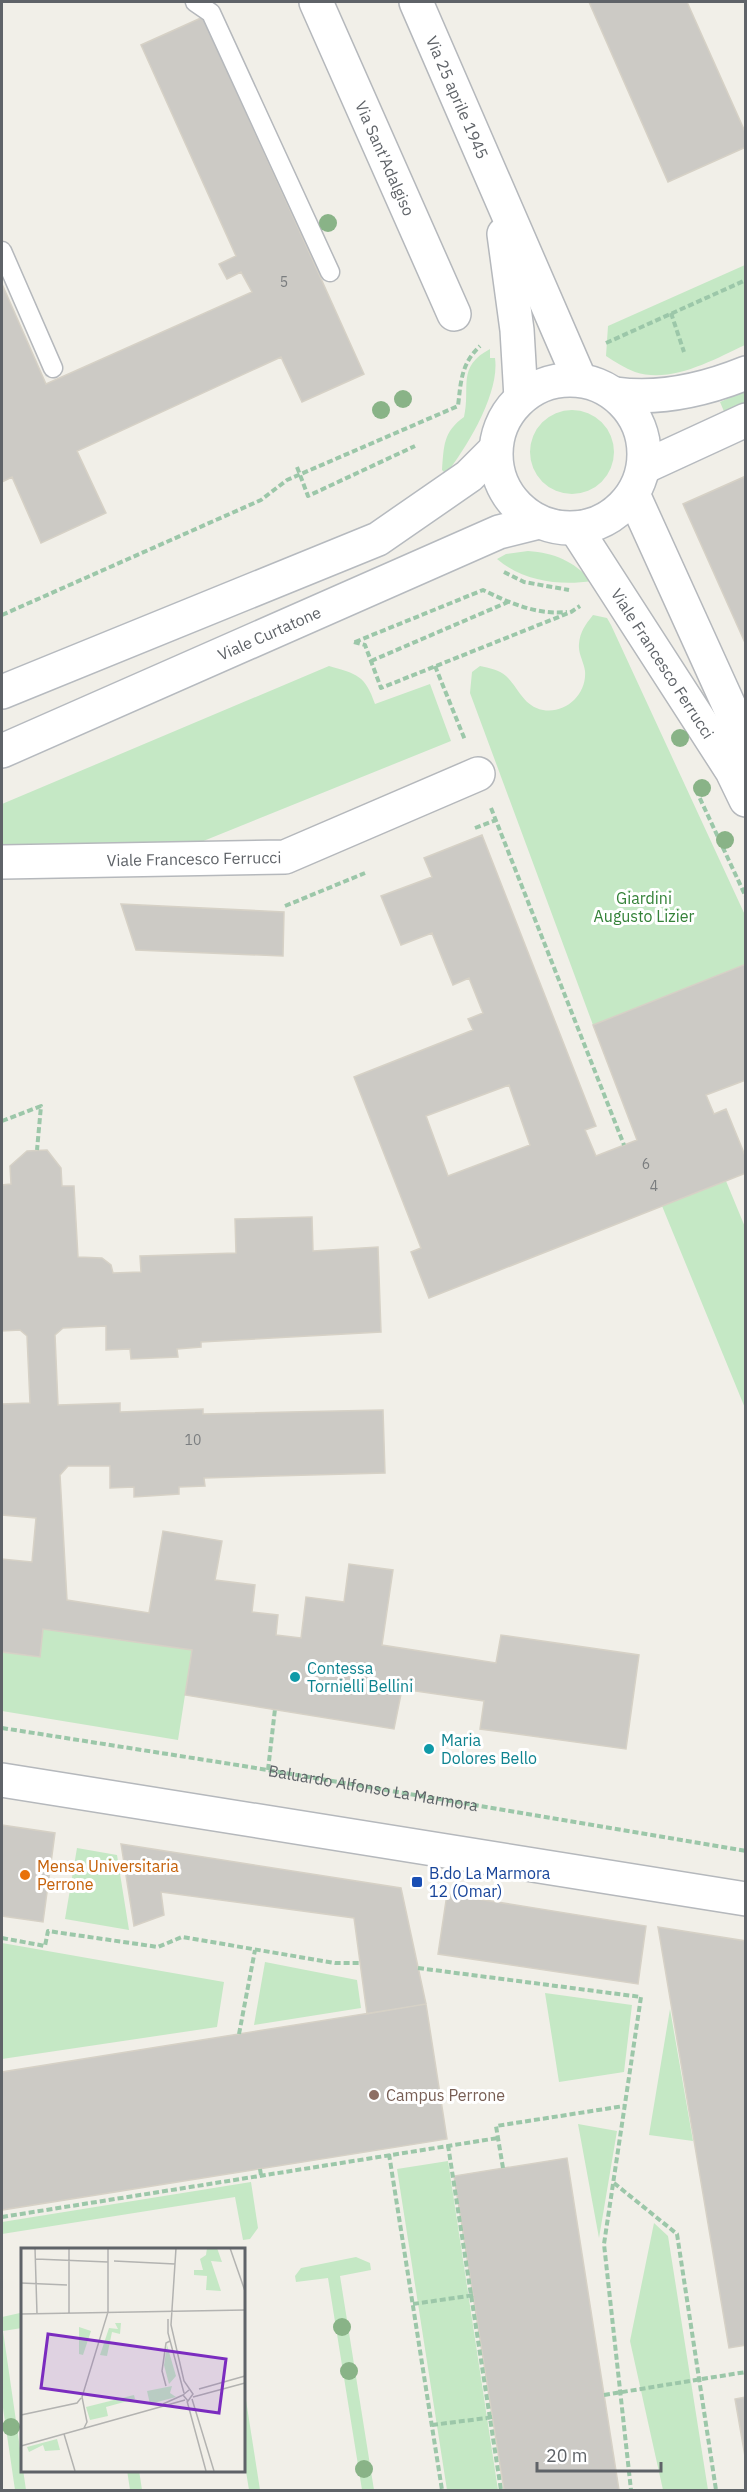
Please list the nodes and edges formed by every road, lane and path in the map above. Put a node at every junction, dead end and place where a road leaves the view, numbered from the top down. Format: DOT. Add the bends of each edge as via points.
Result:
graph roads {
  1 [pos="195,2"];
  2 [pos="316,2"];
  3 [pos="416,2"];
  4 [pos="498,193"];
  5 [pos="2,251"];
  6 [pos="330,272"];
  7 [pos="746,280"];
  8 [pos="454,314"];
  9 [pos="484,342"];
  10 [pos="602,344"];
  11 [pos="52,368"];
  12 [pos="746,373"];
  13 [pos="580,380"];
  14 [pos="616,394"];
  15 [pos="521,398"];
  16 [pos="746,420"];
  17 [pos="416,446"];
  18 [pos="495,450"];
  19 [pos="297,467"];
  20 [pos="300,475"];
  21 [pos="638,480"];
  22 [pos="539,522"];
  23 [pos="576,529"];
  24 [pos="508,602"];
  25 [pos="587,602"];
  26 [pos="571,612"];
  27 [pos="2,615"];
  28 [pos="371,661"];
  29 [pos="435,666"];
  30 [pos="2,692"];
  31 [pos="460,728"];
  32 [pos="746,743"];
  33 [pos="2,751"];
  34 [pos="478,774"];
  35 [pos="746,800"];
  36 [pos="496,820"];
  37 [pos="476,828"];
  38 [pos="2,862"];
  39 [pos="365,873"];
  40 [pos="285,906"];
  41 [pos="2,1121"];
  42 [pos="624,1145"];
  43 [pos="37,1150"];
  44 [pos="275,1709"];
  45 [pos="2,1728"];
  46 [pos="268,1770"];
  47 [pos="2,1780"];
  48 [pos="746,1851"];
  49 [pos="746,1899"];
  50 [pos="2,1938"];
  51 [pos="255,1949"];
  52 [pos="360,1964"];
  53 [pos="418,1968"];
  54 [pos="239,2034"];
  55 [pos="624,2106"];
  56 [pos="498,2139"];
  57 [pos="448,2145"];
  58 [pos="389,2154"];
  59 [pos="503,2168"];
  60 [pos="260,2169"];
  61 [pos="261,2175"];
  62 [pos="614,2183"];
  63 [pos="2,2217"];
  64 [pos="471,2296"];
  65 [pos="413,2304"];
  66 [pos="746,2372"];
  67 [pos="604,2395"];
  68 [pos="490,2417"];
  69 [pos="432,2426"];
  70 [pos="442,2490"];
  71 [pos="501,2490"];
  72 [pos="631,2490"];
  73 [pos="716,2490"];
  1 -- 6 [label="lane" via="211,13"];
  2 -- 8 [label="street, Via Sant'Adalgiso"];
  3 -- 4 [label="street, Via 25 aprile 1945"];
  4 -- 13 [label="street, Via 25 aprile 1945"];
  4 -- 15 [label="street, Via 25 aprile 1945" via="517,330"];
  5 -- 11 [label="lane"];
  7 -- 10 [label="path"];
  9 -- 20 [label="path" via="468,357 459,405"];
  12 -- 14 [label="street" via="696,390 640,398"];
  13 -- 14 [label="street"];
  13 -- 15 [label="street" via="549,383"];
  14 -- 21 [label="street" via="632,411 641,429 645,449"];
  15 -- 18 [label="street" via="507,415"];
  16 -- 21 [label="street"];
  17 -- 20 [label="path" via="308,496"];
  18 -- 22 [label="street" via="507,495"];
  18 -- 30 [label="street" via="469,476 378,539"];
  19 -- 20 [label="path"];
  20 -- 27 [label="path" via="261,500"];
  21 -- 23 [label="street" via="622,508 608,519"];
  21 -- 32 [label="street, Viale Francesco Ferrucci"];
  22 -- 23 [label="street"];
  22 -- 33 [label="street, Viale Curtatone" via="499,532"];
  23 -- 35 [label="street, Viale Francesco Ferrucci" via="732,771"];
  24 -- 26 [label="path" via="552,614"];
  24 -- 28 [label="path"];
  24 -- 28 [label="path" via="483,590 354,642 365,645"];
  25 -- 26 [label="path"];
  26 -- 29 [label="path"];
  28 -- 29 [label="path" via="381,688"];
  29 -- 31 [label="path"];
  34 -- 36 [label="path"];
  34 -- 38 [label="street, Viale Francesco Ferrucci" via="285,857"];
  36 -- 37 [label="path"];
  36 -- 42 [label="path"];
  39 -- 40 [label="path"];
  41 -- 43 [label="path" via="41,1106"];
  44 -- 46 [label="path"];
  45 -- 46 [label="path, Baluardo Alfonso La Marmora"];
  46 -- 48 [label="path, Baluardo Alfonso La Marmora"];
  47 -- 49 [label="street"];
  50 -- 51 [label="path" via="45,1946 48,1931 158,1947 182,1937"];
  51 -- 52 [label="path"];
  51 -- 54 [label="path"];
  53 -- 55 [label="path" via="641,1997"];
  55 -- 56 [label="path" via="496,2126"];
  55 -- 62 [label="path"];
  56 -- 57 [label="path"];
  56 -- 59 [label="path"];
  57 -- 58 [label="path"];
  57 -- 71 [label="path"];
  58 -- 61 [label="path"];
  58 -- 65 [label="path"];
  60 -- 61 [label="path"];
  61 -- 63 [label="path"];
  62 -- 72 [label="path" via="604,2244"];
  62 -- 73 [label="path" via="676,2234"];
  64 -- 65 [label="path"];
  65 -- 69 [label="path"];
  66 -- 67 [label="path, bridge"];
  68 -- 69 [label="path"];
  69 -- 70 [label="path"];
}
